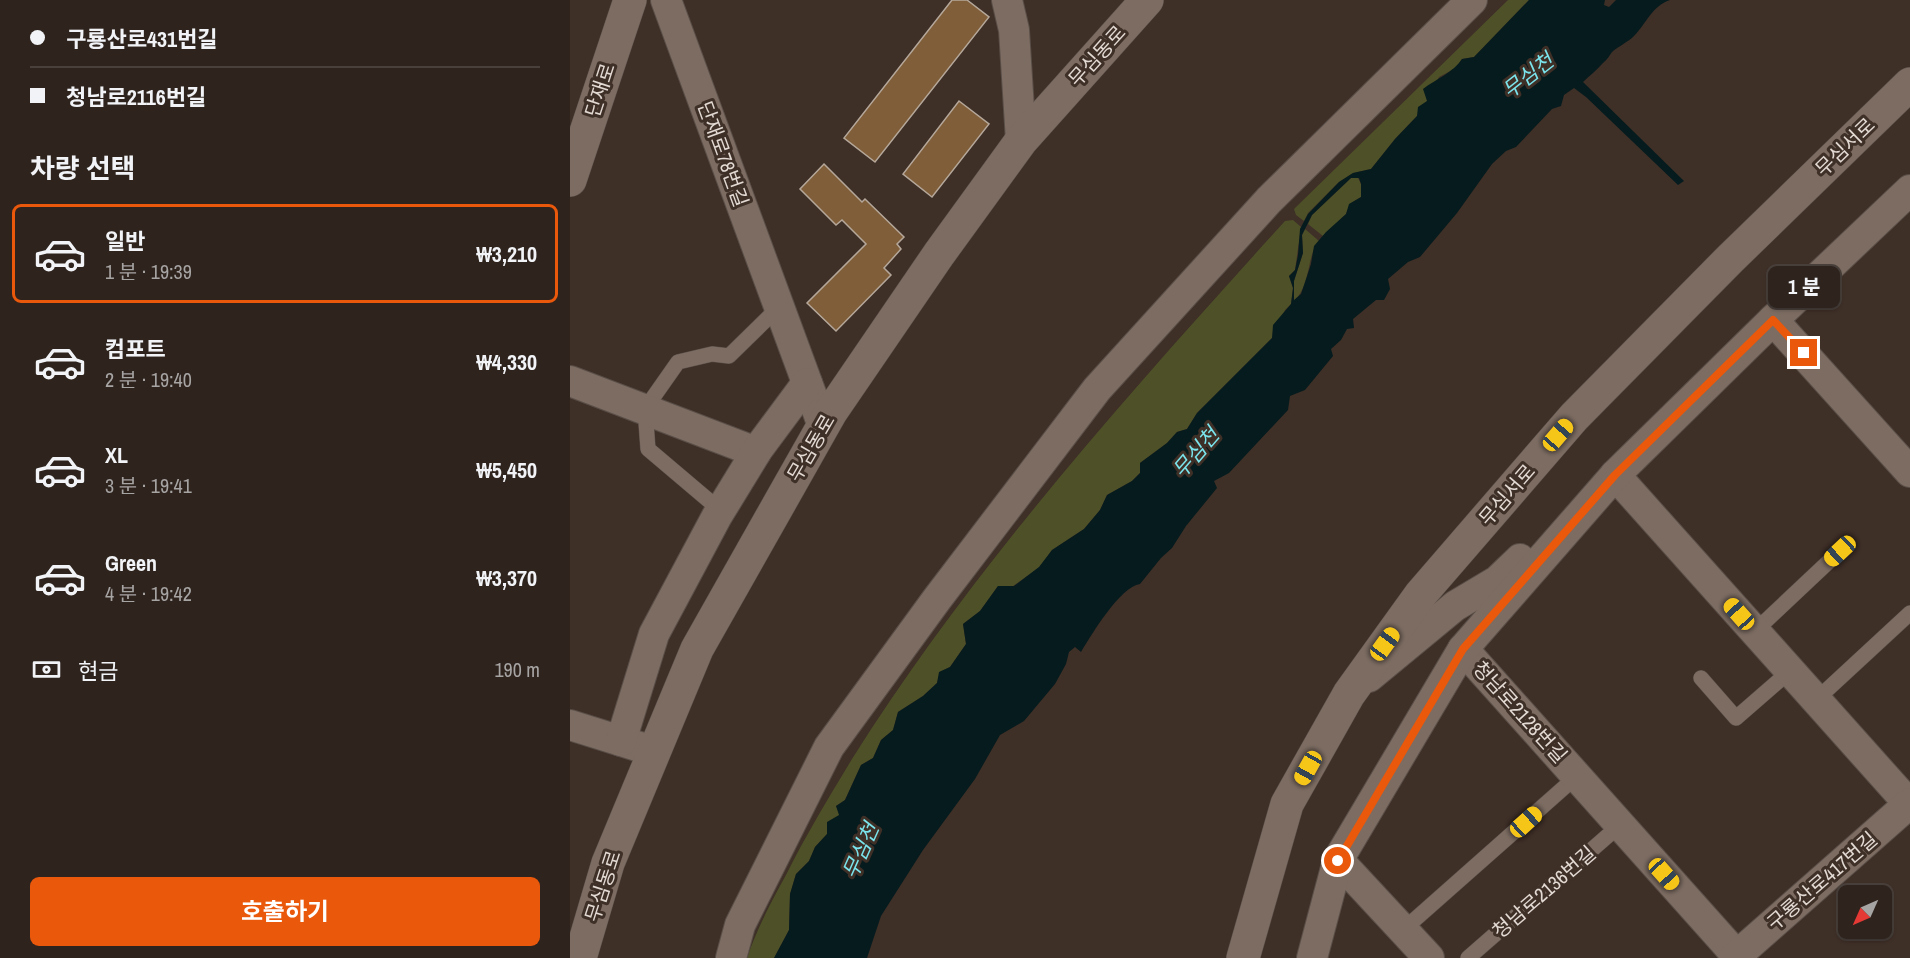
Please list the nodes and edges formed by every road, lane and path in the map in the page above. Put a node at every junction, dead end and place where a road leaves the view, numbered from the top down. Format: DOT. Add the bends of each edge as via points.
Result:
graph roads {
  1 [pos="630,0"];
  2 [pos="666,0"];
  3 [pos="1007,0"];
  4 [pos="1147,0"];
  5 [pos="1472,0"];
  6 [pos="1910,84"];
  7 [pos="1021,141"];
  8 [pos="570,180"];
  9 [pos="1910,190"];
  10 [pos="779,308"];
  11 [pos="1773,320"];
  12 [pos="570,381"];
  13 [pos="807,383"];
  14 [pos="645,409"];
  15 [pos="823,426"];
  16 [pos="756,452"];
  17 [pos="1910,472"];
  18 [pos="1615,475"];
  19 [pos="1587,506"];
  20 [pos="720,510"];
  21 [pos="1840,551"];
  22 [pos="1910,614"];
  23 [pos="1755,631"];
  24 [pos="1463,649"];
  25 [pos="1790,671"];
  26 [pos="1701,678"];
  27 [pos="1349,694"];
  28 [pos="1816,700"];
  29 [pos="570,725"];
  30 [pos="621,741"];
  31 [pos="654,752"];
  32 [pos="1577,776"];
  33 [pos="1910,804"];
  34 [pos="1620,825"];
  35 [pos="1338,861"];
  36 [pos="1403,930"];
  37 [pos="1736,957"];
  38 [pos="580,958"];
  39 [pos="731,958"];
  40 [pos="1243,958"];
  41 [pos="1312,958"];
  42 [pos="1429,958"];
  43 [pos="1468,958"];
  1 -- 8 [label="street, 단재로"];
  2 -- 10 [label="street, 단재로78번길"];
  3 -- 7 [label="street" via="1014,30"];
  4 -- 7 [label="street, 무심동로"];
  5 -- 39 [label="street" via="1269,200 1097,389 829,747 740,925"];
  6 -- 27 [label="street, 무심서로" via="1574,417 1421,594"];
  7 -- 15 [label="street, 무심동로"];
  9 -- 11 [label="street"];
  10 -- 13 [label="street, 단재로78번길"];
  10 -- 14 [label="lane" via="729,356 712,354 678,362"];
  11 -- 17 [label="street"];
  11 -- 18 [label="street"];
  12 -- 14 [label="street"];
  13 -- 15 [label="street, 단재로78번길"];
  13 -- 16 [label="street"];
  14 -- 16 [label="street"];
  14 -- 20 [label="lane" via="648,449"];
  15 -- 31 [label="street, 무심동로" via="697,649"];
  16 -- 20 [label="street"];
  18 -- 19 [label="street"];
  18 -- 23 [label="street"];
  19 -- 24 [label="street"];
  19 -- 27 [label="street" via="1566,513 1497,581 1455,606"];
  20 -- 30 [label="street" via="654,634"];
  21 -- 23 [label="lane"];
  22 -- 28 [label="lane"];
  23 -- 25 [label="street"];
  24 -- 32 [label="street, 청남로2128번길"];
  24 -- 35 [label="street"];
  25 -- 26 [label="lane" via="1736,718"];
  25 -- 28 [label="street"];
  27 -- 40 [label="street, 무심서로" via="1287,804"];
  28 -- 33 [label="street"];
  29 -- 30 [label="street"];
  30 -- 31 [label="street"];
  31 -- 38 [label="street, 무심동로" via="608,863"];
  32 -- 34 [label="street, 청남로2128번길"];
  32 -- 36 [label="lane, 청남로2128번길"];
  33 -- 37 [label="street, 구룡산로417번길"];
  34 -- 37 [label="street, 청남로2128번길"];
  34 -- 43 [label="lane, 청남로2136번길"];
  35 -- 36 [label="street"];
  35 -- 41 [label="street"];
  36 -- 42 [label="street"];
}
